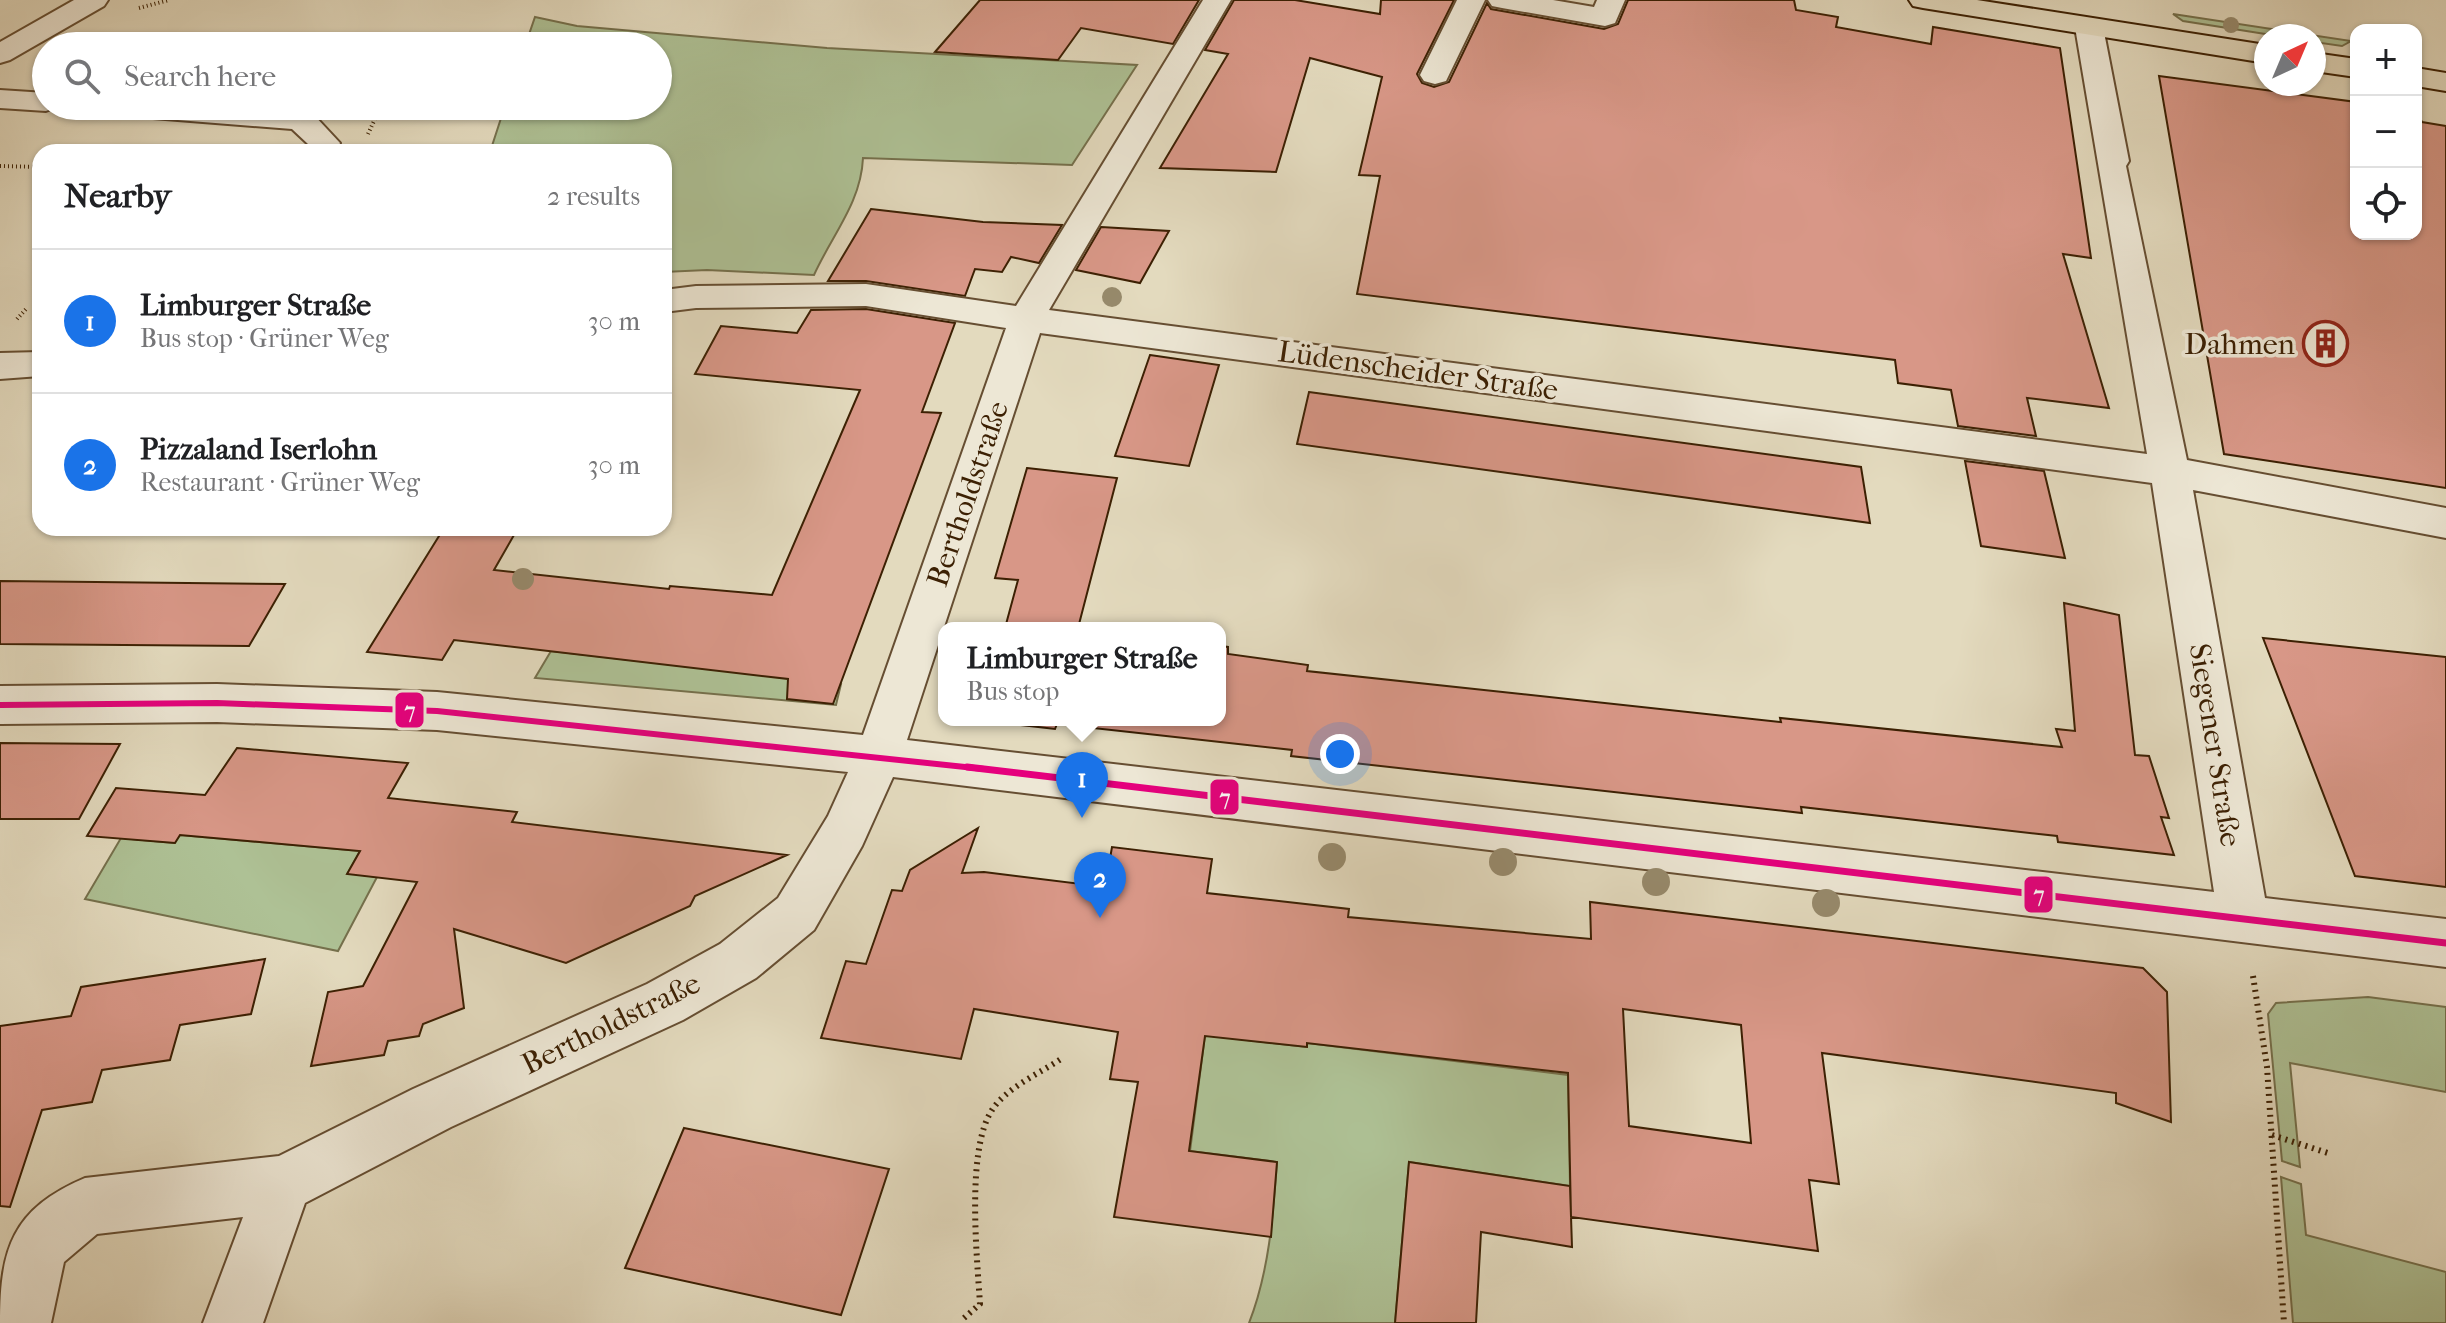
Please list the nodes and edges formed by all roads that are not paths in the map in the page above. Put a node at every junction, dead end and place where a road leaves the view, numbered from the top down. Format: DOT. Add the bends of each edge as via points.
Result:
graph roads {
  1 [pos="94,0"];
  2 [pos="1217,0"];
  3 [pos="1471,0"];
  4 [pos="1502,0"];
  5 [pos="1611,0"];
  6 [pos="1923,0"];
  7 [pos="2089,27"];
  8 [pos="38,32"];
  9 [pos="32,36"];
  10 [pos="2254,52"];
  11 [pos="0,54"];
  12 [pos="2326,64"];
  13 [pos="2350,67"];
  14 [pos="1435,75"];
  15 [pos="2422,78"];
  16 [pos="2446,82"];
  17 [pos="0,99"];
  18 [pos="32,101"];
  19 [pos="295,120"];
  20 [pos="324,144"];
  21 [pos="672,300"];
  22 [pos="1027,319"];
  23 [pos="32,364"];
  24 [pos="0,366"];
  25 [pos="2170,471"];
  26 [pos="2446,523"];
  27 [pos="0,705"];
  28 [pos="879,756"];
  29 [pos="2243,916"];
  30 [pos="2446,943"];
  31 [pos="284,1184"];
  32 [pos="21,1323"];
  33 [pos="233,1323"];
  1 -- 8 [label="street"];
  2 -- 22 [label="street, Bertholdstraße"];
  3 -- 14 [label="street"];
  4 -- 5 [label="street" via="1605,17"];
  6 -- 7 [label="main road"];
  7 -- 10 [label="main road"];
  7 -- 25 [label="street, Siegener Straße"];
  9 -- 11 [label="street"];
  12 -- 13 [label="main road"];
  15 -- 16 [label="main road"];
  17 -- 18 [label="street"];
  19 -- 20 [label="street"];
  21 -- 22 [label="street, Lüdenscheider Straße" via="866,295"];
  22 -- 25 [label="street, Lüdenscheider Straße"];
  22 -- 28 [label="street, Bertholdstraße"];
  23 -- 24 [label="street"];
  25 -- 26 [label="street, Lüdenscheider Straße"];
  25 -- 29 [label="street, Siegener Straße"];
  27 -- 28 [label="street" via="217,703 437,711"];
  28 -- 29 [label="street"];
  28 -- 31 [label="street, Bertholdstraße" via="845,831 796,914 738,961 665,1002 432,1108"];
  29 -- 30 [label="street"];
  31 -- 32 [label="street, Bertholdstraße" via="85,1207 38,1246"];
  31 -- 33 [label="street"];
}
